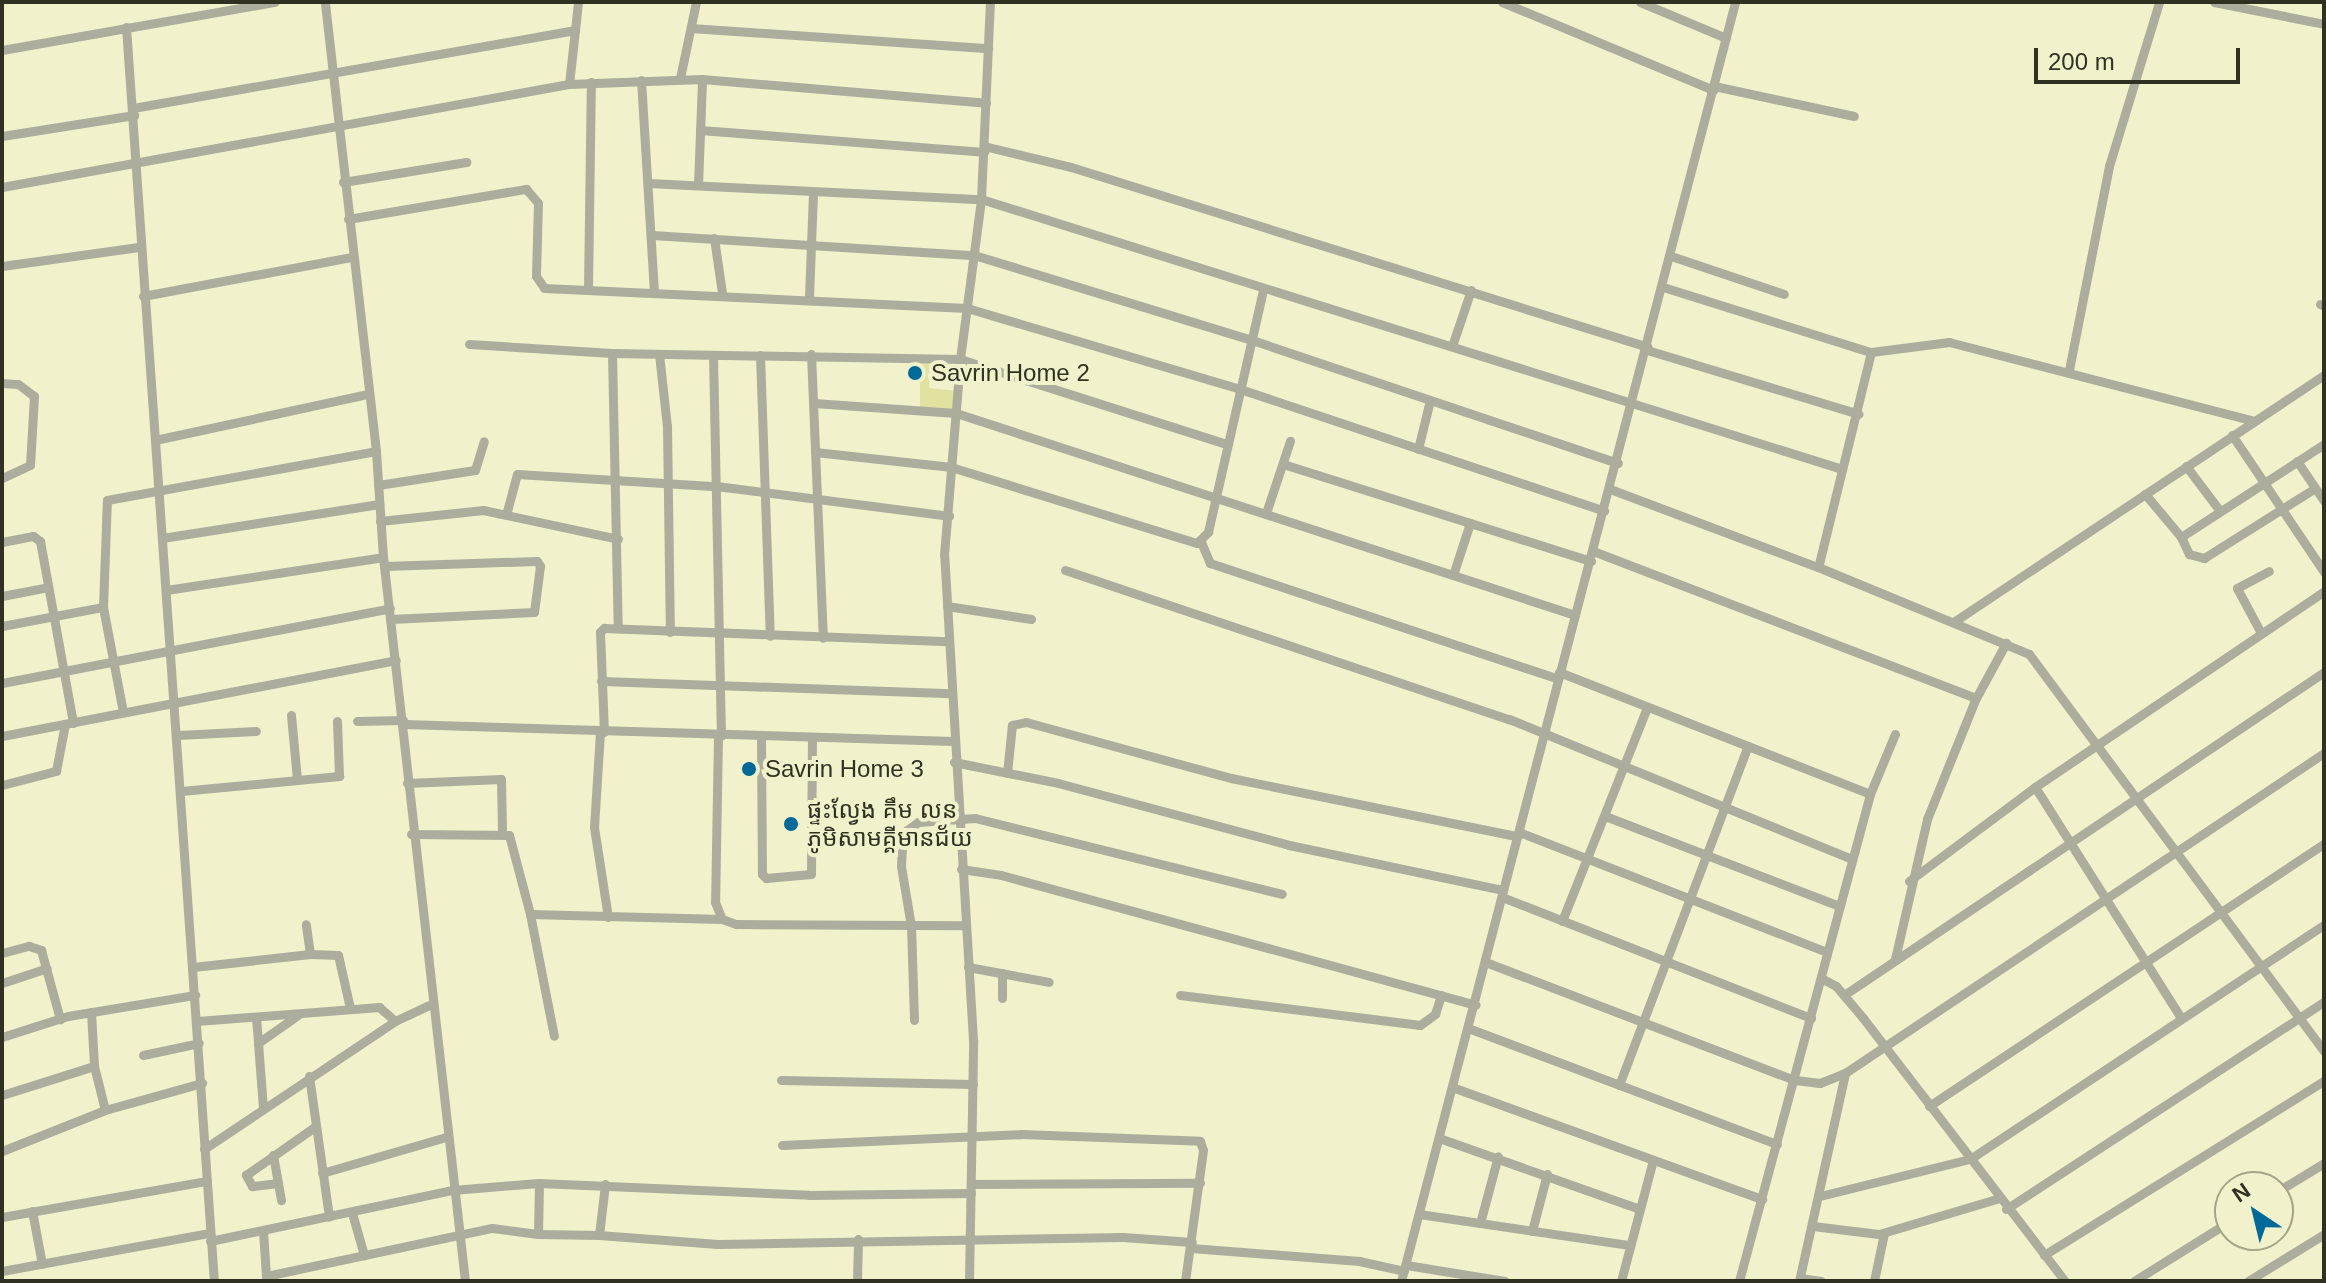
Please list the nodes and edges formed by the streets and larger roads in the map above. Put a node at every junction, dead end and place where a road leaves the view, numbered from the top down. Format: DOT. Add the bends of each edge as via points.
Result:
graph roads {
  1 [pos="275,2"];
  2 [pos="325,2"];
  3 [pos="578,2"];
  4 [pos="696,2"];
  5 [pos="990,2"];
  6 [pos="1502,2"];
  7 [pos="1640,2"];
  8 [pos="1735,2"];
  9 [pos="2159,2"];
  10 [pos="2214,2"];
  11 [pos="2324,24"];
  12 [pos="126,27"];
  13 [pos="691,28"];
  14 [pos="575,30"];
  15 [pos="1726,38"];
  16 [pos="988,48"];
  17 [pos="2,50"];
  18 [pos="336,75"];
  19 [pos="680,78"];
  20 [pos="702,79"];
  21 [pos="641,80"];
  22 [pos="591,82"];
  23 [pos="569,84"];
  24 [pos="1714,88"];
  25 [pos="986,103"];
  26 [pos="133,112"];
  27 [pos="1854,116"];
  28 [pos="340,127"];
  29 [pos="700,130"];
  30 [pos="2,136"];
  31 [pos="984,149"];
  32 [pos="466,162"];
  33 [pos="134,165"];
  34 [pos="343,182"];
  35 [pos="648,183"];
  36 [pos="698,185"];
  37 [pos="2,187"];
  38 [pos="813,193"];
  39 [pos="981,199"];
  40 [pos="348,219"];
  41 [pos="652,235"];
  42 [pos="714,238"];
  43 [pos="811,243"];
  44 [pos="139,247"];
  45 [pos="974,255"];
  46 [pos="1671,256"];
  47 [pos="352,257"];
  48 [pos="2,266"];
  49 [pos="1663,287"];
  50 [pos="588,289"];
  51 [pos="1263,289"];
  52 [pos="654,290"];
  53 [pos="1471,290"];
  54 [pos="722,293"];
  55 [pos="1784,294"];
  56 [pos="143,296"];
  57 [pos="809,297"];
  58 [pos="967,308"];
  59 [pos="1252,340"];
  60 [pos="469,344"];
  61 [pos="1452,346"];
  62 [pos="1647,348"];
  63 [pos="1871,352"];
  64 [pos="612,353"];
  65 [pos="659,354"];
  66 [pos="811,354"];
  67 [pos="713,355"];
  68 [pos="760,355"];
  69 [pos="960,359"];
  70 [pos="2069,370"];
  71 [pos="2324,375"];
  72 [pos="2,383"];
  73 [pos="1240,389"];
  74 [pos="368,394"];
  75 [pos="1430,400"];
  76 [pos="814,403"];
  77 [pos="1634,405"];
  78 [pos="956,413"];
  79 [pos="1859,414"];
  80 [pos="2254,421"];
  81 [pos="2232,435"];
  82 [pos="155,440"];
  83 [pos="484,441"];
  84 [pos="1290,441"];
  85 [pos="1227,444"];
  86 [pos="2324,444"];
  87 [pos="1418,449"];
  88 [pos="376,451"];
  89 [pos="815,452"];
  90 [pos="2297,461"];
  91 [pos="1618,463"];
  92 [pos="1283,464"];
  93 [pos="2186,466"];
  94 [pos="951,467"];
  95 [pos="1842,469"];
  96 [pos="2,478"];
  97 [pos="617,482"];
  98 [pos="2263,482"];
  99 [pos="667,484"];
  100 [pos="378,485"];
  101 [pos="716,486"];
  102 [pos="2315,488"];
  103 [pos="160,489"];
  104 [pos="1610,489"];
  105 [pos="768,492"];
  106 [pos="2145,494"];
  107 [pos="1216,496"];
  108 [pos="819,498"];
  109 [pos="2324,501"];
  110 [pos="379,504"];
  111 [pos="2280,509"];
  112 [pos="1604,511"];
  113 [pos="2220,511"];
  114 [pos="1266,513"];
  115 [pos="506,515"];
  116 [pos="949,516"];
  117 [pos="380,521"];
  118 [pos="1470,523"];
  119 [pos="2181,537"];
  120 [pos="162,538"];
  121 [pos="618,539"];
  122 [pos="2,542"];
  123 [pos="1201,542"];
  124 [pos="1592,556"];
  125 [pos="383,562"];
  126 [pos="1818,567"];
  127 [pos="1065,570"];
  128 [pos="2269,571"];
  129 [pos="2324,572"];
  130 [pos="1453,575"];
  131 [pos="44,588"];
  132 [pos="166,590"];
  133 [pos="2324,591"];
  134 [pos="2,596"];
  135 [pos="947,606"];
  136 [pos="103,607"];
  137 [pos="390,608"];
  138 [pos="1575,615"];
  139 [pos="50,617"];
  140 [pos="391,619"];
  141 [pos="1031,619"];
  142 [pos="1955,621"];
  143 [pos="2,626"];
  144 [pos="618,628"];
  145 [pos="670,632"];
  146 [pos="2261,633"];
  147 [pos="716,635"];
  148 [pos="770,636"];
  149 [pos="823,638"];
  150 [pos="948,641"];
  151 [pos="2006,643"];
  152 [pos="171,648"];
  153 [pos="111,660"];
  154 [pos="396,660"];
  155 [pos="61,671"];
  156 [pos="2324,672"];
  157 [pos="1558,675"];
  158 [pos="601,681"];
  159 [pos="2,683"];
  160 [pos="718,685"];
  161 [pos="951,693"];
  162 [pos="1976,698"];
  163 [pos="176,700"];
  164 [pos="1647,707"];
  165 [pos="123,712"];
  166 [pos="291,715"];
  167 [pos="337,721"];
  168 [pos="357,721"];
  169 [pos="404,722"];
  170 [pos="69,724"];
  171 [pos="256,731"];
  172 [pos="602,732"];
  173 [pos="1544,734"];
  174 [pos="1895,734"];
  175 [pos="178,735"];
  176 [pos="2,736"];
  177 [pos="719,736"];
  178 [pos="761,738"];
  179 [pos="812,741"];
  180 [pos="953,741"];
  181 [pos="1748,746"];
  182 [pos="2093,747"];
  183 [pos="2324,753"];
  184 [pos="954,762"];
  185 [pos="1623,769"];
  186 [pos="1007,773"];
  187 [pos="297,780"];
  188 [pos="407,783"];
  189 [pos="2,785"];
  190 [pos="2035,787"];
  191 [pos="181,791"];
  192 [pos="1870,794"];
  193 [pos="2132,799"];
  194 [pos="1727,806"];
  195 [pos="958,816"];
  196 [pos="1605,816"];
  197 [pos="502,832"];
  198 [pos="411,834"];
  199 [pos="1518,834"];
  200 [pos="2069,839"];
  201 [pos="2324,844"];
  202 [pos="2174,855"];
  203 [pos="1706,857"];
  204 [pos="1852,859"];
  205 [pos="1587,860"];
  206 [pos="961,869"];
  207 [pos="1909,881"];
  208 [pos="1282,894"];
  209 [pos="1502,894"];
  210 [pos="1690,899"];
  211 [pos="2106,900"];
  212 [pos="1839,906"];
  213 [pos="530,914"];
  214 [pos="2218,915"];
  215 [pos="608,917"];
  216 [pos="722,919"];
  217 [pos="1562,921"];
  218 [pos="306,924"];
  219 [pos="965,925"];
  220 [pos="2324,925"];
  221 [pos="911,926"];
  222 [pos="1826,952"];
  223 [pos="2,953"];
  224 [pos="310,954"];
  225 [pos="1895,959"];
  226 [pos="2146,961"];
  227 [pos="1488,963"];
  228 [pos="1667,963"];
  229 [pos="2261,966"];
  230 [pos="193,967"];
  231 [pos="968,967"];
  232 [pos="47,968"];
  233 [pos="1002,973"];
  234 [pos="1821,978"];
  235 [pos="1049,982"];
  236 [pos="2,983"];
  237 [pos="195,995"];
  238 [pos="1180,995"];
  239 [pos="1441,995"];
  240 [pos="1844,995"];
  241 [pos="1002,998"];
  242 [pos="2324,1002"];
  243 [pos="430,1005"];
  244 [pos="1475,1005"];
  245 [pos="350,1008"];
  246 [pos="91,1012"];
  247 [pos="298,1015"];
  248 [pos="256,1018"];
  249 [pos="1811,1018"];
  250 [pos="2181,1018"];
  251 [pos="60,1019"];
  252 [pos="2299,1019"];
  253 [pos="914,1020"];
  254 [pos="197,1021"];
  255 [pos="395,1021"];
  256 [pos="1644,1023"];
  257 [pos="1468,1028"];
  258 [pos="554,1036"];
  259 [pos="2,1037"];
  260 [pos="199,1043"];
  261 [pos="258,1043"];
  262 [pos="1884,1047"];
  263 [pos="2324,1051"];
  264 [pos="143,1055"];
  265 [pos="94,1066"];
  266 [pos="1845,1073"];
  267 [pos="309,1076"];
  268 [pos="781,1080"];
  269 [pos="1795,1080"];
  270 [pos="2324,1081"];
  271 [pos="202,1083"];
  272 [pos="973,1084"];
  273 [pos="1619,1085"];
  274 [pos="1452,1087"];
  275 [pos="2,1095"];
  276 [pos="1929,1106"];
  277 [pos="263,1108"];
  278 [pos="105,1110"];
  279 [pos="316,1126"];
  280 [pos="972,1135"];
  281 [pos="446,1137"];
  282 [pos="1439,1138"];
  283 [pos="1777,1144"];
  284 [pos="782,1145"];
  285 [pos="204,1149"];
  286 [pos="2,1151"];
  287 [pos="273,1155"];
  288 [pos="1498,1156"];
  289 [pos="1970,1159"];
  290 [pos="1653,1160"];
  291 [pos="2324,1163"];
  292 [pos="322,1173"];
  293 [pos="1547,1174"];
  294 [pos="207,1181"];
  295 [pos="2294,1181"];
  296 [pos="278,1183"];
  297 [pos="539,1183"];
  298 [pos="1200,1183"];
  299 [pos="605,1184"];
  300 [pos="971,1189"];
  301 [pos="453,1190"];
  302 [pos="1820,1196"];
  303 [pos="2000,1198"];
  304 [pos="1762,1199"];
  305 [pos="281,1200"];
  306 [pos="1640,1209"];
  307 [pos="2006,1209"];
  308 [pos="32,1211"];
  309 [pos="352,1213"];
  310 [pos="1419,1214"];
  311 [pos="2,1217"];
  312 [pos="329,1217"];
  313 [pos="1480,1223"];
  314 [pos="1813,1226"];
  315 [pos="263,1231"];
  316 [pos="1532,1231"];
  317 [pos="2214,1231"];
  318 [pos="1884,1233"];
  319 [pos="538,1234"];
  320 [pos="2324,1234"];
  321 [pos="456,1235"];
  322 [pos="599,1235"];
  323 [pos="210,1237"];
  324 [pos="971,1238"];
  325 [pos="858,1239"];
  326 [pos="1191,1245"];
  327 [pos="1630,1245"];
  328 [pos="364,1255"];
  329 [pos="2044,1255"];
  330 [pos="42,1264"];
  331 [pos="2,1271"];
  332 [pos="1404,1272"];
  333 [pos="266,1278"];
  334 [pos="1799,1279"];
  335 [pos="214,1281"];
  336 [pos="465,1281"];
  337 [pos="857,1281"];
  338 [pos="969,1281"];
  339 [pos="1185,1281"];
  340 [pos="1505,1281"];
  341 [pos="1621,1281"];
  342 [pos="1739,1281"];
  343 [pos="1821,1281"];
  344 [pos="1874,1281"];
  345 [pos="2065,1281"];
  346 [pos="2134,1281"];
  347 [pos="2248,1281"];
  1 -- 12 [label="street"];
  2 -- 18 [label="street"];
  3 -- 14 [label="street"];
  4 -- 13 [label="street"];
  5 -- 16 [label="street"];
  6 -- 24 [label="street"];
  7 -- 15 [label="street"];
  8 -- 15 [label="street"];
  9 -- 70 [label="street" via="2109,166"];
  10 -- 11 [label="street"];
  12 -- 17 [label="street"];
  12 -- 26 [label="street"];
  13 -- 16 [label="street"];
  13 -- 19 [label="street"];
  14 -- 18 [label="street"];
  14 -- 23 [label="street"];
  15 -- 24 [label="street"];
  16 -- 25 [label="street"];
  18 -- 26 [label="street"];
  18 -- 28 [label="street"];
  19 -- 20 [label="street"];
  19 -- 21 [label="street"];
  20 -- 25 [label="street"];
  20 -- 29 [label="street"];
  21 -- 22 [label="street"];
  21 -- 35 [label="street"];
  22 -- 23 [label="street"];
  22 -- 50 [label="street"];
  23 -- 28 [label="street"];
  24 -- 27 [label="street"];
  24 -- 46 [label="street"];
  25 -- 31 [label="street"];
  26 -- 30 [label="street"];
  26 -- 33 [label="street"];
  28 -- 33 [label="street"];
  28 -- 34 [label="street"];
  29 -- 31 [label="street"];
  29 -- 36 [label="street"];
  31 -- 39 [label="street"];
  31 -- 53 [label="street" via="1071,167"];
  32 -- 34 [label="street"];
  33 -- 37 [label="street"];
  33 -- 44 [label="street"];
  34 -- 40 [label="street"];
  35 -- 36 [label="street"];
  35 -- 41 [label="street"];
  36 -- 38 [label="street"];
  38 -- 39 [label="street"];
  38 -- 43 [label="street"];
  39 -- 45 [label="street"];
  39 -- 51 [label="street"];
  40 -- 47 [label="street"];
  40 -- 50 [label="street" via="526,189 538,203 537,281 544,288"];
  41 -- 42 [label="street"];
  41 -- 52 [label="street"];
  42 -- 43 [label="street"];
  42 -- 54 [label="street"];
  43 -- 45 [label="street"];
  43 -- 57 [label="street"];
  44 -- 48 [label="street"];
  44 -- 56 [label="street"];
  45 -- 58 [label="street"];
  45 -- 59 [label="street"];
  46 -- 49 [label="street"];
  46 -- 55 [label="street"];
  47 -- 56 [label="street"];
  47 -- 74 [label="street"];
  49 -- 62 [label="street"];
  49 -- 63 [label="street"];
  50 -- 52 [label="street"];
  51 -- 59 [label="street"];
  51 -- 61 [label="street"];
  52 -- 54 [label="street"];
  53 -- 61 [label="street"];
  53 -- 62 [label="street"];
  54 -- 57 [label="street"];
  56 -- 82 [label="street"];
  57 -- 58 [label="street"];
  58 -- 69 [label="street"];
  58 -- 73 [label="street"];
  59 -- 73 [label="street"];
  59 -- 75 [label="street"];
  60 -- 64 [label="street"];
  61 -- 77 [label="street"];
  62 -- 77 [label="street"];
  62 -- 79 [label="street"];
  63 -- 70 [label="street" via="1949,342"];
  63 -- 79 [label="street"];
  64 -- 65 [label="street"];
  64 -- 97 [label="street"];
  65 -- 67 [label="street"];
  65 -- 99 [label="street"];
  66 -- 68 [label="street"];
  66 -- 69 [label="street"];
  66 -- 76 [label="street"];
  67 -- 68 [label="street"];
  67 -- 101 [label="street"];
  68 -- 105 [label="street"];
  69 -- 78 [label="street"];
  69 -- 85 [label="street"];
  70 -- 80 [label="street"];
  71 -- 80 [label="street"];
  72 -- 96 [label="street" via="18,384 34,396 30,465"];
  73 -- 85 [label="street"];
  73 -- 87 [label="street"];
  74 -- 82 [label="street"];
  74 -- 88 [label="street"];
  75 -- 87 [label="street"];
  75 -- 91 [label="street"];
  76 -- 78 [label="street"];
  76 -- 89 [label="street"];
  77 -- 91 [label="street"];
  77 -- 95 [label="street"];
  78 -- 94 [label="street"];
  78 -- 107 [label="street"];
  79 -- 95 [label="street"];
  80 -- 81 [label="street"];
  81 -- 93 [label="street"];
  81 -- 98 [label="street"];
  82 -- 103 [label="street"];
  83 -- 100 [label="street" via="475,470"];
  84 -- 92 [label="street"];
  85 -- 107 [label="street"];
  86 -- 90 [label="street"];
  87 -- 112 [label="street"];
  88 -- 100 [label="street"];
  88 -- 103 [label="street"];
  89 -- 94 [label="street"];
  89 -- 108 [label="street"];
  90 -- 98 [label="street"];
  90 -- 102 [label="street"];
  91 -- 104 [label="street"];
  92 -- 114 [label="street"];
  92 -- 118 [label="street"];
  93 -- 106 [label="street"];
  93 -- 113 [label="street"];
  94 -- 116 [label="street"];
  94 -- 123 [label="street" via="1188,543"];
  95 -- 126 [label="street"];
  97 -- 99 [label="street"];
  97 -- 115 [label="street" via="517,474"];
  97 -- 121 [label="street"];
  98 -- 111 [label="street"];
  98 -- 113 [label="street"];
  99 -- 101 [label="street"];
  99 -- 145 [label="street"];
  100 -- 110 [label="street"];
  101 -- 105 [label="street"];
  101 -- 147 [label="street"];
  102 -- 109 [label="street"];
  102 -- 111 [label="street"];
  103 -- 120 [label="street"];
  103 -- 136 [label="street" via="107,500"];
  104 -- 112 [label="street"];
  104 -- 126 [label="street"];
  105 -- 108 [label="street"];
  105 -- 148 [label="street"];
  106 -- 119 [label="street"];
  106 -- 142 [label="street"];
  107 -- 114 [label="street"];
  107 -- 123 [label="street"];
  108 -- 116 [label="street"];
  108 -- 149 [label="street"];
  110 -- 117 [label="street"];
  110 -- 120 [label="street"];
  111 -- 119 [label="street" via="2204,558 2193,559"];
  111 -- 129 [label="street"];
  112 -- 124 [label="street"];
  113 -- 119 [label="street"];
  114 -- 130 [label="street"];
  115 -- 117 [label="street" via="483,510"];
  115 -- 121 [label="street"];
  116 -- 135 [label="street"];
  117 -- 125 [label="street"];
  118 -- 124 [label="street"];
  118 -- 130 [label="street"];
  120 -- 132 [label="street"];
  121 -- 144 [label="street"];
  122 -- 131 [label="street" via="33,536 40,541"];
  123 -- 157 [label="street" via="1210,563"];
  124 -- 138 [label="street"];
  124 -- 162 [label="street"];
  125 -- 132 [label="street"];
  125 -- 137 [label="street"];
  125 -- 140 [label="street" via="537,561 540,566 534,612"];
  126 -- 142 [label="street"];
  127 -- 173 [label="street"];
  128 -- 146 [label="street" via="2237,588"];
  130 -- 138 [label="street"];
  131 -- 134 [label="street"];
  131 -- 139 [label="street"];
  132 -- 152 [label="street"];
  133 -- 146 [label="street"];
  135 -- 141 [label="street"];
  135 -- 150 [label="street"];
  136 -- 139 [label="street"];
  136 -- 153 [label="street"];
  137 -- 140 [label="street"];
  137 -- 152 [label="street"];
  138 -- 157 [label="street"];
  139 -- 143 [label="street"];
  139 -- 155 [label="street"];
  140 -- 154 [label="street"];
  142 -- 151 [label="street"];
  144 -- 145 [label="street"];
  144 -- 158 [label="street" via="600,632"];
  145 -- 147 [label="street"];
  146 -- 182 [label="street"];
  147 -- 148 [label="street"];
  147 -- 160 [label="street"];
  148 -- 149 [label="street"];
  149 -- 150 [label="street"];
  150 -- 161 [label="street"];
  151 -- 162 [label="street"];
  151 -- 182 [label="street" via="2029,654"];
  152 -- 153 [label="street"];
  152 -- 163 [label="street"];
  153 -- 155 [label="street"];
  153 -- 165 [label="street"];
  154 -- 163 [label="street"];
  154 -- 169 [label="street"];
  155 -- 159 [label="street"];
  155 -- 170 [label="street"];
  156 -- 193 [label="street"];
  157 -- 164 [label="street"];
  157 -- 173 [label="street"];
  158 -- 160 [label="street"];
  158 -- 172 [label="street"];
  160 -- 161 [label="street"];
  160 -- 177 [label="street"];
  161 -- 180 [label="street"];
  162 -- 207 [label="street" via="1927,819"];
  163 -- 165 [label="street"];
  163 -- 175 [label="street"];
  164 -- 181 [label="street"];
  164 -- 185 [label="street"];
  165 -- 170 [label="street"];
  166 -- 187 [label="street"];
  167 -- 187 [label="street" via="339,776"];
  168 -- 169 [label="street"];
  169 -- 172 [label="street"];
  169 -- 188 [label="street"];
  170 -- 176 [label="street"];
  170 -- 189 [label="street" via="56,771"];
  171 -- 175 [label="street"];
  172 -- 177 [label="street"];
  172 -- 215 [label="street" via="594,827"];
  173 -- 185 [label="street"];
  173 -- 199 [label="street"];
  174 -- 192 [label="street"];
  175 -- 191 [label="street"];
  177 -- 178 [label="street"];
  177 -- 216 [label="street" via="715,902"];
  178 -- 179 [label="street"];
  178 -- 179 [label="street" via="766,878 811,874"];
  179 -- 180 [label="street"];
  180 -- 184 [label="street"];
  181 -- 192 [label="street"];
  181 -- 194 [label="street"];
  182 -- 190 [label="street"];
  182 -- 193 [label="street"];
  183 -- 202 [label="street"];
  184 -- 186 [label="street"];
  184 -- 195 [label="street"];
  185 -- 194 [label="street"];
  185 -- 196 [label="street"];
  186 -- 199 [label="street" via="1012,725 1026,722 1231,778"];
  186 -- 209 [label="street"];
  187 -- 191 [label="street"];
  188 -- 197 [label="street" via="501,779"];
  188 -- 198 [label="street"];
  190 -- 200 [label="street"];
  190 -- 207 [label="street"];
  191 -- 230 [label="street"];
  192 -- 204 [label="street"];
  193 -- 200 [label="street"];
  193 -- 202 [label="street"];
  194 -- 203 [label="street"];
  194 -- 204 [label="street"];
  195 -- 206 [label="street"];
  195 -- 208 [label="street" via="1022,827"];
  195 -- 221 [label="street" via="918,822 903,833 901,866"];
  196 -- 203 [label="street"];
  196 -- 205 [label="street"];
  197 -- 198 [label="street"];
  197 -- 213 [label="street" via="515,840"];
  198 -- 243 [label="street"];
  199 -- 205 [label="street"];
  199 -- 209 [label="street"];
  200 -- 211 [label="street"];
  200 -- 225 [label="street"];
  201 -- 214 [label="street"];
  202 -- 211 [label="street"];
  202 -- 214 [label="street"];
  203 -- 210 [label="street"];
  203 -- 212 [label="street"];
  204 -- 212 [label="street"];
  205 -- 210 [label="street"];
  205 -- 217 [label="street"];
  206 -- 219 [label="street"];
  206 -- 239 [label="street" via="1001,875"];
  207 -- 225 [label="street"];
  209 -- 217 [label="street"];
  209 -- 227 [label="street"];
  210 -- 222 [label="street"];
  210 -- 228 [label="street"];
  211 -- 226 [label="street"];
  211 -- 262 [label="street"];
  212 -- 222 [label="street"];
  213 -- 215 [label="street"];
  213 -- 258 [label="street"];
  214 -- 226 [label="street"];
  214 -- 229 [label="street"];
  215 -- 216 [label="street"];
  216 -- 221 [label="street" via="736,924"];
  217 -- 228 [label="street"];
  218 -- 224 [label="street"];
  219 -- 221 [label="street"];
  219 -- 231 [label="street"];
  220 -- 229 [label="street"];
  221 -- 253 [label="street"];
  222 -- 234 [label="street"];
  223 -- 232 [label="street" via="36,946"];
  224 -- 230 [label="street"];
  224 -- 245 [label="street" via="338,955"];
  225 -- 240 [label="street"];
  226 -- 250 [label="street"];
  226 -- 276 [label="street"];
  227 -- 244 [label="street"];
  227 -- 256 [label="street"];
  228 -- 249 [label="street"];
  228 -- 256 [label="street"];
  229 -- 250 [label="street"];
  229 -- 252 [label="street"];
  230 -- 237 [label="street"];
  231 -- 233 [label="street"];
  231 -- 272 [label="street"];
  232 -- 236 [label="street"];
  232 -- 251 [label="street"];
  233 -- 235 [label="street"];
  233 -- 241 [label="street"];
  234 -- 240 [label="street"];
  234 -- 249 [label="street"];
  237 -- 246 [label="street"];
  237 -- 254 [label="street"];
  238 -- 239 [label="street" via="1420,1025 1435,1014"];
  239 -- 244 [label="street"];
  240 -- 262 [label="street"];
  242 -- 252 [label="street"];
  243 -- 255 [label="street"];
  243 -- 281 [label="street"];
  244 -- 257 [label="street"];
  245 -- 247 [label="street"];
  245 -- 255 [label="street" via="379,1007"];
  246 -- 251 [label="street"];
  246 -- 265 [label="street"];
  247 -- 248 [label="street"];
  247 -- 261 [label="street"];
  248 -- 254 [label="street"];
  248 -- 261 [label="street"];
  249 -- 269 [label="street"];
  250 -- 289 [label="street"];
  251 -- 259 [label="street"];
  252 -- 263 [label="street"];
  252 -- 307 [label="street"];
  254 -- 260 [label="street"];
  255 -- 267 [label="street"];
  256 -- 269 [label="street"];
  256 -- 273 [label="street"];
  257 -- 273 [label="street"];
  257 -- 274 [label="street"];
  260 -- 264 [label="street"];
  260 -- 271 [label="street"];
  261 -- 277 [label="street"];
  262 -- 266 [label="street"];
  262 -- 276 [label="street"];
  265 -- 275 [label="street"];
  265 -- 278 [label="street"];
  266 -- 269 [label="street" via="1820,1083"];
  266 -- 302 [label="street"];
  267 -- 277 [label="street"];
  267 -- 279 [label="street"];
  268 -- 272 [label="street"];
  269 -- 283 [label="street"];
  270 -- 329 [label="street"];
  271 -- 278 [label="street"];
  271 -- 285 [label="street"];
  272 -- 280 [label="street"];
  273 -- 283 [label="street"];
  274 -- 282 [label="street"];
  274 -- 290 [label="street"];
  276 -- 289 [label="street"];
  277 -- 285 [label="street"];
  278 -- 286 [label="street"];
  279 -- 287 [label="street"];
  279 -- 292 [label="street"];
  280 -- 284 [label="street"];
  280 -- 298 [label="street" via="1169,1136 1200,1141"];
  280 -- 300 [label="street"];
  281 -- 292 [label="street"];
  281 -- 301 [label="street"];
  282 -- 288 [label="street"];
  282 -- 310 [label="street"];
  283 -- 304 [label="street"];
  285 -- 294 [label="street"];
  287 -- 296 [label="street"];
  287 -- 296 [label="street" via="245,1179 252,1186"];
  288 -- 293 [label="street"];
  288 -- 313 [label="street"];
  289 -- 302 [label="street"];
  289 -- 303 [label="street"];
  290 -- 304 [label="street"];
  290 -- 306 [label="street"];
  291 -- 295 [label="street"];
  292 -- 312 [label="street"];
  293 -- 306 [label="street"];
  293 -- 316 [label="street"];
  294 -- 308 [label="street"];
  294 -- 323 [label="street"];
  296 -- 305 [label="street"];
  297 -- 299 [label="street"];
  297 -- 301 [label="street"];
  297 -- 319 [label="street"];
  298 -- 300 [label="street"];
  298 -- 326 [label="street"];
  299 -- 300 [label="street" via="809,1195"];
  299 -- 322 [label="street"];
  300 -- 324 [label="street"];
  301 -- 309 [label="street"];
  301 -- 321 [label="street"];
  302 -- 314 [label="street"];
  303 -- 307 [label="street"];
  303 -- 318 [label="street"];
  304 -- 342 [label="street"];
  306 -- 327 [label="street"];
  307 -- 329 [label="street"];
  308 -- 311 [label="street"];
  308 -- 330 [label="street"];
  309 -- 312 [label="street"];
  309 -- 328 [label="street"];
  310 -- 313 [label="street"];
  310 -- 332 [label="street"];
  312 -- 315 [label="street"];
  313 -- 316 [label="street"];
  314 -- 318 [label="street"];
  314 -- 334 [label="street"];
  315 -- 323 [label="street"];
  315 -- 333 [label="street"];
  316 -- 327 [label="street"];
  317 -- 346 [label="street"];
  318 -- 344 [label="street"];
  319 -- 321 [label="street" via="504,1228"];
  319 -- 322 [label="street"];
  320 -- 347 [label="street"];
  321 -- 328 [label="street"];
  321 -- 336 [label="street"];
  322 -- 325 [label="street" via="718,1244"];
  323 -- 330 [label="street"];
  323 -- 335 [label="street"];
  324 -- 325 [label="street"];
  324 -- 326 [label="street" via="1155,1237"];
  324 -- 338 [label="street"];
  325 -- 337 [label="street"];
  326 -- 332 [label="street" via="1359,1261"];
  326 -- 339 [label="street"];
  327 -- 341 [label="street"];
  328 -- 333 [label="street"];
  329 -- 345 [label="street"];
  330 -- 331 [label="street"];
  332 -- 340 [label="street"];
  334 -- 343 [label="street"];
}
